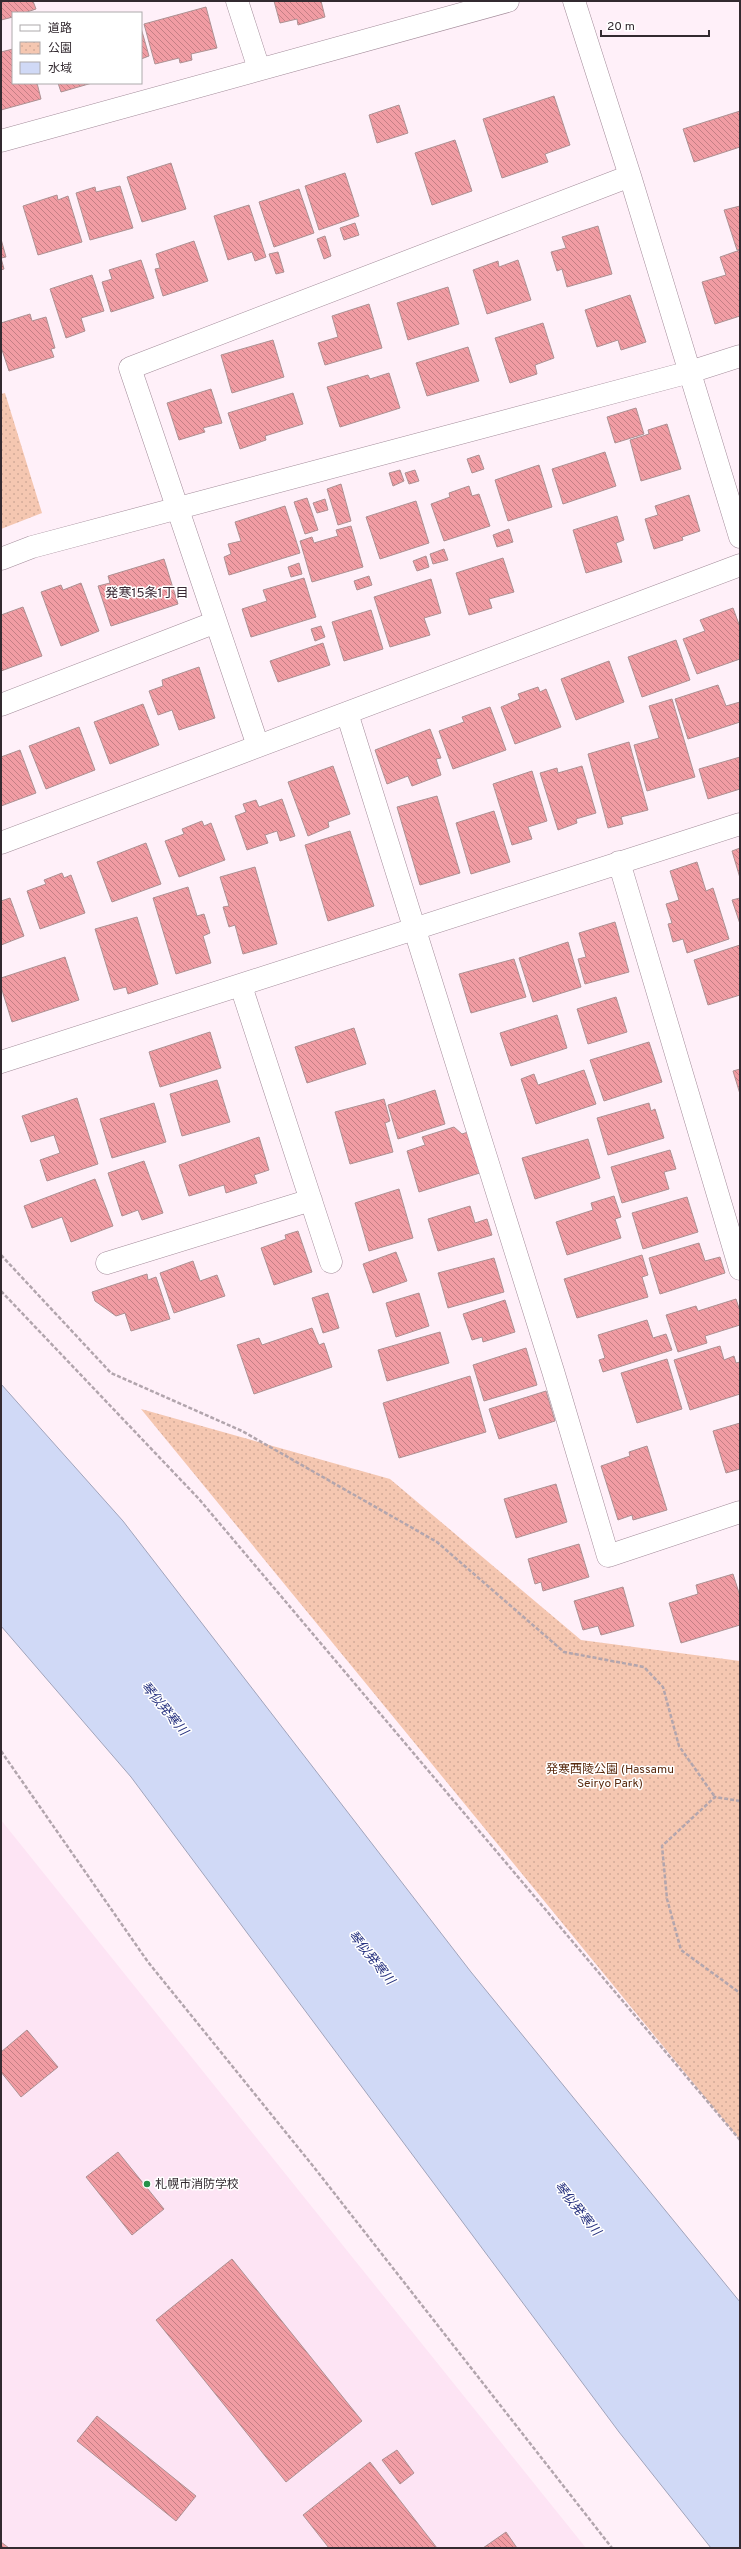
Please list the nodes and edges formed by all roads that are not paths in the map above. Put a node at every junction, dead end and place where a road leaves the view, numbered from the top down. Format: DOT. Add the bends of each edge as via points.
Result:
graph roads {
  1 [pos="237,1"];
  2 [pos="508,1"];
  3 [pos="574,1"];
  4 [pos="259,69"];
  5 [pos="1,141"];
  6 [pos="630,176"];
  7 [pos="740,356"];
  8 [pos="690,372"];
  9 [pos="177,508"];
  10 [pos="740,537"];
  11 [pos="1,559"];
  12 [pos="740,565"];
  13 [pos="216,622"];
  14 [pos="1,705"];
  15 [pos="347,713"];
  16 [pos="258,746"];
  17 [pos="740,824"];
  18 [pos="1,843"];
  19 [pos="619,862"];
  20 [pos="415,929"];
  21 [pos="241,986"];
  22 [pos="1,1062"];
  23 [pos="311,1200"];
  24 [pos="331,1262"];
  25 [pos="106,1263"];
  26 [pos="740,1268"];
  27 [pos="740,1512"];
  1 -- 4 [label="street"];
  2 -- 4 [label="street"];
  3 -- 6 [label="street"];
  4 -- 5 [label="street"];
  6 -- 8 [label="street"];
  6 -- 9 [label="street" via="130,368"];
  7 -- 8 [label="street"];
  8 -- 9 [label="street"];
  8 -- 10 [label="street"];
  9 -- 11 [label="street" via="32,547"];
  9 -- 13 [label="street"];
  12 -- 15 [label="street"];
  13 -- 14 [label="street"];
  13 -- 16 [label="street"];
  15 -- 16 [label="street"];
  15 -- 20 [label="street"];
  16 -- 18 [label="street"];
  17 -- 19 [label="street"];
  19 -- 20 [label="street"];
  19 -- 26 [label="street"];
  20 -- 21 [label="street"];
  20 -- 27 [label="street" via="608,1556"];
  21 -- 22 [label="street"];
  21 -- 23 [label="street"];
  23 -- 24 [label="street"];
  23 -- 25 [label="street"];
}
